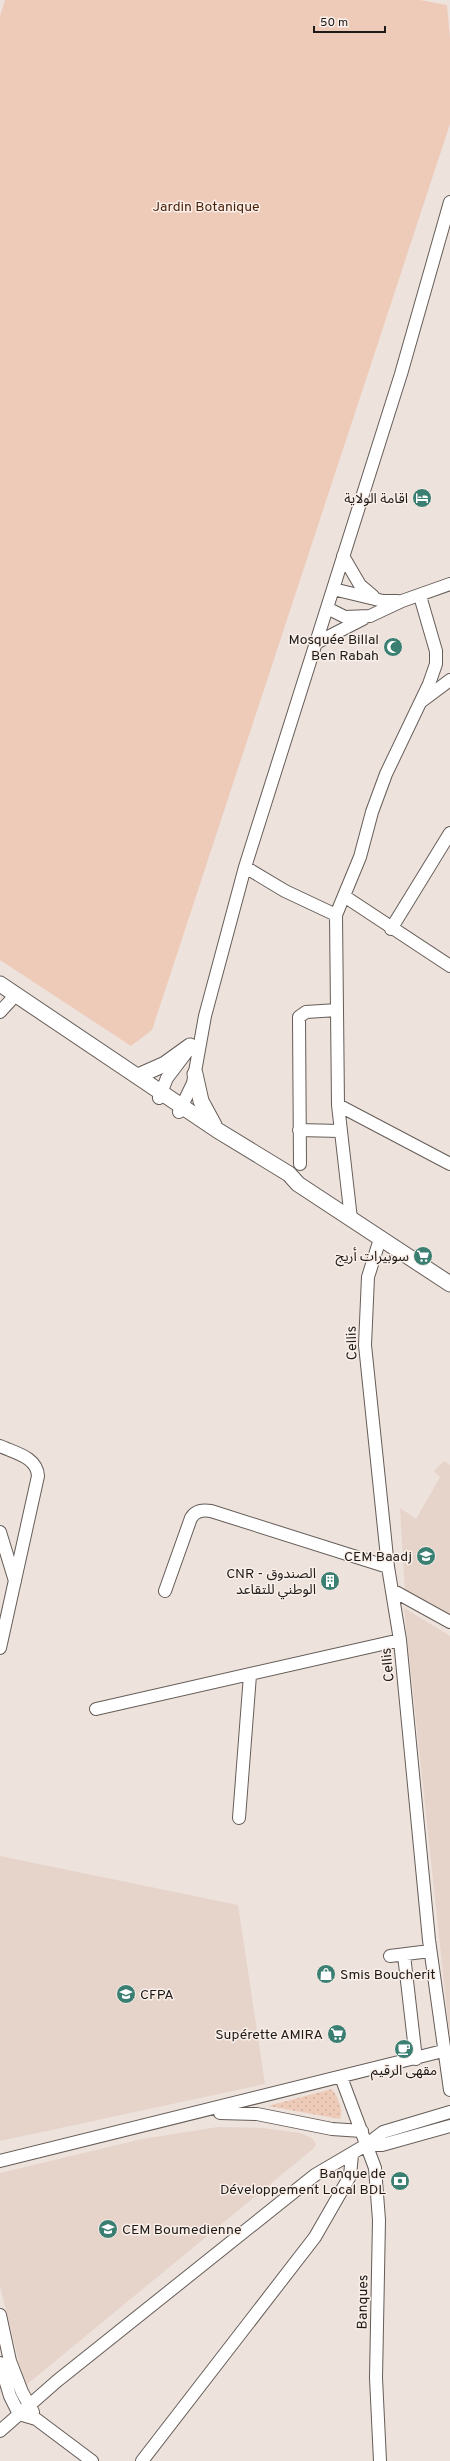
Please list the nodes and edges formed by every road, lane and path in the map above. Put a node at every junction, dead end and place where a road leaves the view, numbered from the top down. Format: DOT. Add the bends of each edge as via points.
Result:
graph roads {
  1 [pos="450,202"];
  2 [pos="343,556"];
  3 [pos="450,584"];
  4 [pos="333,589"];
  5 [pos="420,596"];
  6 [pos="383,601"];
  7 [pos="402,601"];
  8 [pos="327,608"];
  9 [pos="370,616"];
  10 [pos="316,643"];
  11 [pos="450,680"];
  12 [pos="421,701"];
  13 [pos="450,833"];
  14 [pos="446,846"];
  15 [pos="245,867"];
  16 [pos="344,896"];
  17 [pos="336,914"];
  18 [pos="391,929"];
  19 [pos="448,961"];
  20 [pos="0,984"];
  21 [pos="5,997"];
  22 [pos="337,1010"];
  23 [pos="0,1012"];
  24 [pos="205,1016"];
  25 [pos="190,1046"];
  26 [pos="195,1074"];
  27 [pos="138,1076"];
  28 [pos="160,1094"];
  29 [pos="338,1105"];
  30 [pos="181,1110"];
  31 [pos="217,1130"];
  32 [pos="299,1130"];
  33 [pos="340,1131"];
  34 [pos="300,1164"];
  35 [pos="450,1164"];
  36 [pos="298,1184"];
  37 [pos="352,1219"];
  38 [pos="380,1239"];
  39 [pos="450,1284"];
  40 [pos="0,1446"];
  41 [pos="0,1532"];
  42 [pos="388,1567"];
  43 [pos="15,1582"];
  44 [pos="392,1590"];
  45 [pos="165,1591"];
  46 [pos="450,1622"];
  47 [pos="400,1640"];
  48 [pos="0,1648"];
  49 [pos="250,1674"];
  50 [pos="96,1709"];
  51 [pos="240,1818"];
  52 [pos="430,1951"];
  53 [pos="404,1954"];
  54 [pos="390,1956"];
  55 [pos="443,2051"];
  56 [pos="416,2059"];
  57 [pos="341,2077"];
  58 [pos="450,2090"];
  59 [pos="450,2112"];
  60 [pos="189,2116"];
  61 [pos="450,2126"];
  62 [pos="362,2131"];
  63 [pos="366,2145"];
  64 [pos="352,2154"];
  65 [pos="0,2161"];
  66 [pos="0,2315"];
  67 [pos="2,2335"];
  68 [pos="0,2363"];
  69 [pos="4,2394"];
  70 [pos="30,2405"];
  71 [pos="19,2414"];
  72 [pos="36,2419"];
  73 [pos="0,2431"];
  74 [pos="92,2461"];
  75 [pos="142,2461"];
  76 [pos="380,2461"];
  1 -- 2 [label="street" via="401,374"];
  2 -- 4 [label="street"];
  2 -- 6 [label="street" via="360,585"];
  3 -- 5 [label="street"];
  4 -- 6 [label="street"];
  4 -- 8 [label="street"];
  5 -- 7 [label="street"];
  5 -- 12 [label="street" via="436,651 436,664"];
  6 -- 7 [label="street"];
  7 -- 9 [label="street"];
  8 -- 9 [label="street" via="345,617"];
  8 -- 10 [label="street"];
  9 -- 10 [label="street"];
  10 -- 15 [label="street"];
  11 -- 12 [label="street"];
  12 -- 16 [label="street" via="386,774 372,812 360,858"];
  13 -- 14 [label="street"];
  14 -- 18 [label="street"];
  15 -- 17 [label="street" via="285,891"];
  15 -- 24 [label="street"];
  16 -- 17 [label="street"];
  16 -- 18 [label="street"];
  17 -- 22 [label="street"];
  18 -- 19 [label="street"];
  20 -- 27 [label="main road"];
  21 -- 23 [label="street"];
  21 -- 28 [label="main road"];
  22 -- 29 [label="street"];
  22 -- 32 [label="street" via="306,1012 299,1018"];
  24 -- 25 [label="street"];
  24 -- 26 [label="street"];
  25 -- 27 [label="main road" via="165,1064"];
  25 -- 28 [label="street" via="169,1074"];
  26 -- 30 [label="street"];
  26 -- 31 [label="main road" via="201,1101"];
  27 -- 28 [label="main road"];
  28 -- 30 [label="main road"];
  29 -- 33 [label="street"];
  29 -- 35 [label="street"];
  30 -- 31 [label="main road"];
  30 -- 36 [label="main road" via="286,1181"];
  31 -- 36 [label="main road" via="289,1174"];
  32 -- 33 [label="street"];
  32 -- 34 [label="street"];
  33 -- 37 [label="street"];
  36 -- 37 [label="main road"];
  37 -- 38 [label="main road"];
  38 -- 39 [label="main road"];
  38 -- 42 [label="street, Cellis" via="368,1276 365,1345"];
  40 -- 43 [label="street" via="28,1458 37,1470"];
  41 -- 43 [label="street"];
  42 -- 44 [label="street, Cellis"];
  42 -- 45 [label="street" via="211,1511 202,1511 196,1512 191,1518"];
  43 -- 48 [label="street"];
  44 -- 46 [label="street"];
  44 -- 47 [label="street, Cellis"];
  47 -- 49 [label="street"];
  47 -- 52 [label="street, Cellis"];
  49 -- 50 [label="street"];
  49 -- 51 [label="street"];
  52 -- 53 [label="street"];
  52 -- 55 [label="street, Cellis"];
  53 -- 54 [label="street"];
  53 -- 56 [label="street"];
  55 -- 56 [label="street"];
  55 -- 58 [label="street, Cellis"];
  56 -- 57 [label="street"];
  57 -- 60 [label="street"];
  57 -- 62 [label="street, Banques"];
  59 -- 63 [label="street" via="382,2132"];
  60 -- 62 [label="street" via="231,2112 257,2114 332,2129"];
  60 -- 65 [label="street"];
  61 -- 63 [label="street" via="382,2145"];
  62 -- 63 [label="street, Banques"];
  63 -- 64 [label="street"];
  63 -- 76 [label="street, Banques" via="375,2168 379,2220 376,2378"];
  64 -- 70 [label="street" via="297,2188"];
  64 -- 75 [label="street" via="350,2176 315,2237"];
  66 -- 67 [label="street"];
  67 -- 70 [label="street" via="22,2392"];
  68 -- 69 [label="street"];
  69 -- 71 [label="street"];
  70 -- 71 [label="street"];
  70 -- 72 [label="street"];
  71 -- 72 [label="street"];
  71 -- 73 [label="street"];
  72 -- 74 [label="street"];
}
